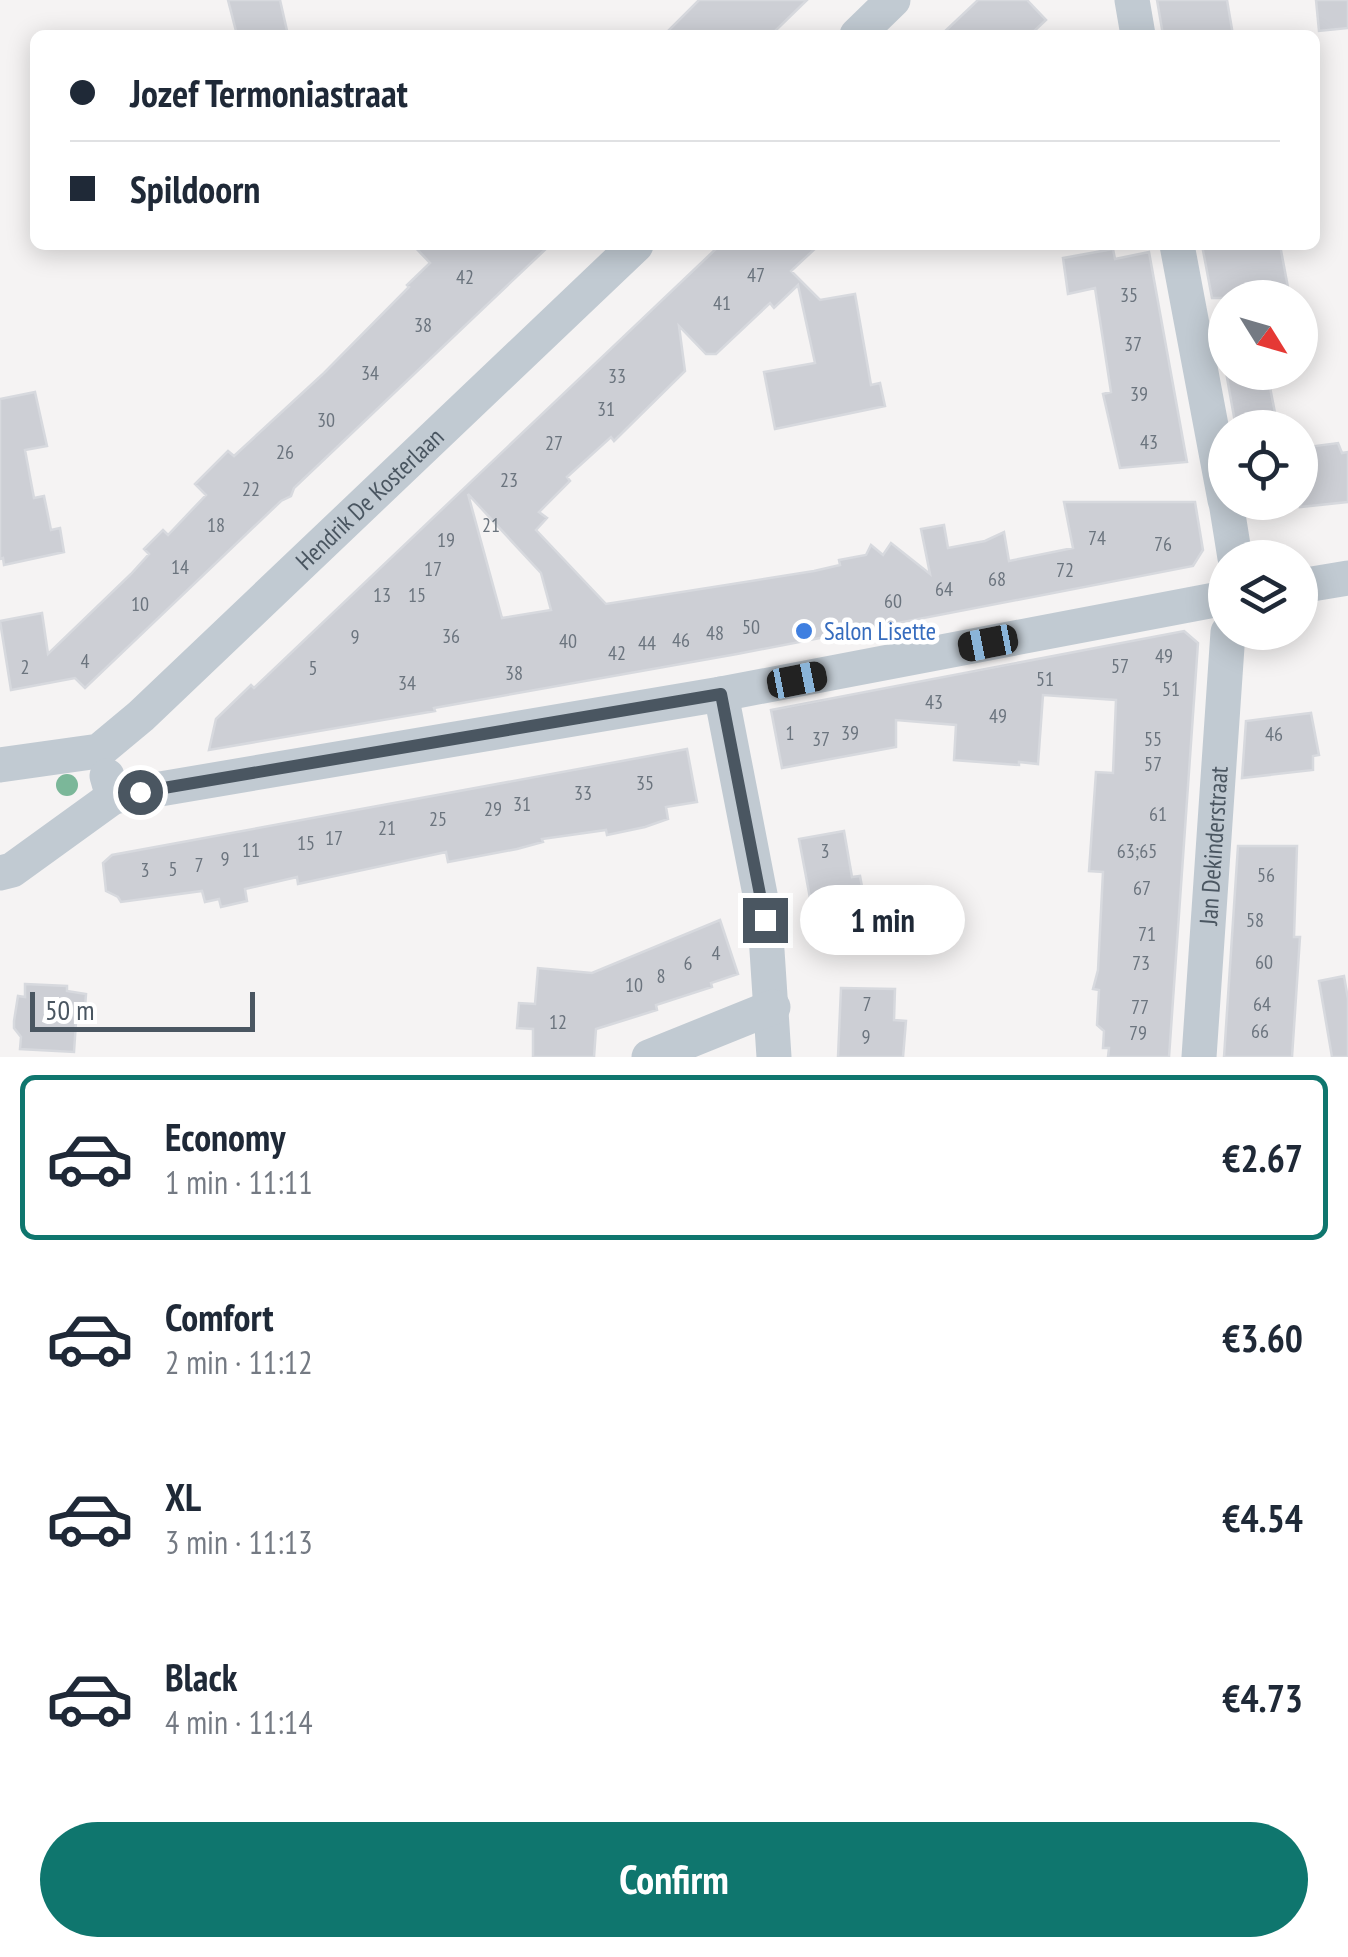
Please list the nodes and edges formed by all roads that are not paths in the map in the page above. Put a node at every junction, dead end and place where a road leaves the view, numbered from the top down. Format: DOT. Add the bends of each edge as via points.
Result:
graph roads {
  1 [pos="893,0"];
  2 [pos="1132,0"];
  3 [pos="861,30"];
  4 [pos="1137,30"];
  5 [pos="631,250"];
  6 [pos="1179,250"];
  7 [pos="1208,410"];
  8 [pos="1348,578"];
  9 [pos="1318,583"];
  10 [pos="1208,601"];
  11 [pos="1227,650"];
  12 [pos="721,694"];
  13 [pos="100,750"];
  14 [pos="0,765"];
  15 [pos="113,797"];
  16 [pos="0,874"];
  17 [pos="773,1007"];
  18 [pos="649,1057"];
  19 [pos="774,1057"];
  20 [pos="1199,1057"];
  1 -- 3 [label="street"];
  2 -- 4 [label="street"];
  5 -- 13 [label="street, Hendrik De Kosterlaan"];
  6 -- 7 [label="street"];
  8 -- 9 [label="street"];
  10 -- 12 [label="street"];
  11 -- 20 [label="street, Jan Dekinderstraat"];
  12 -- 15 [label="street"];
  12 -- 17 [label="street" via="765,920"];
  13 -- 14 [label="street"];
  13 -- 15 [label="street"];
  15 -- 16 [label="street"];
  17 -- 18 [label="street"];
  17 -- 19 [label="street"];
}
